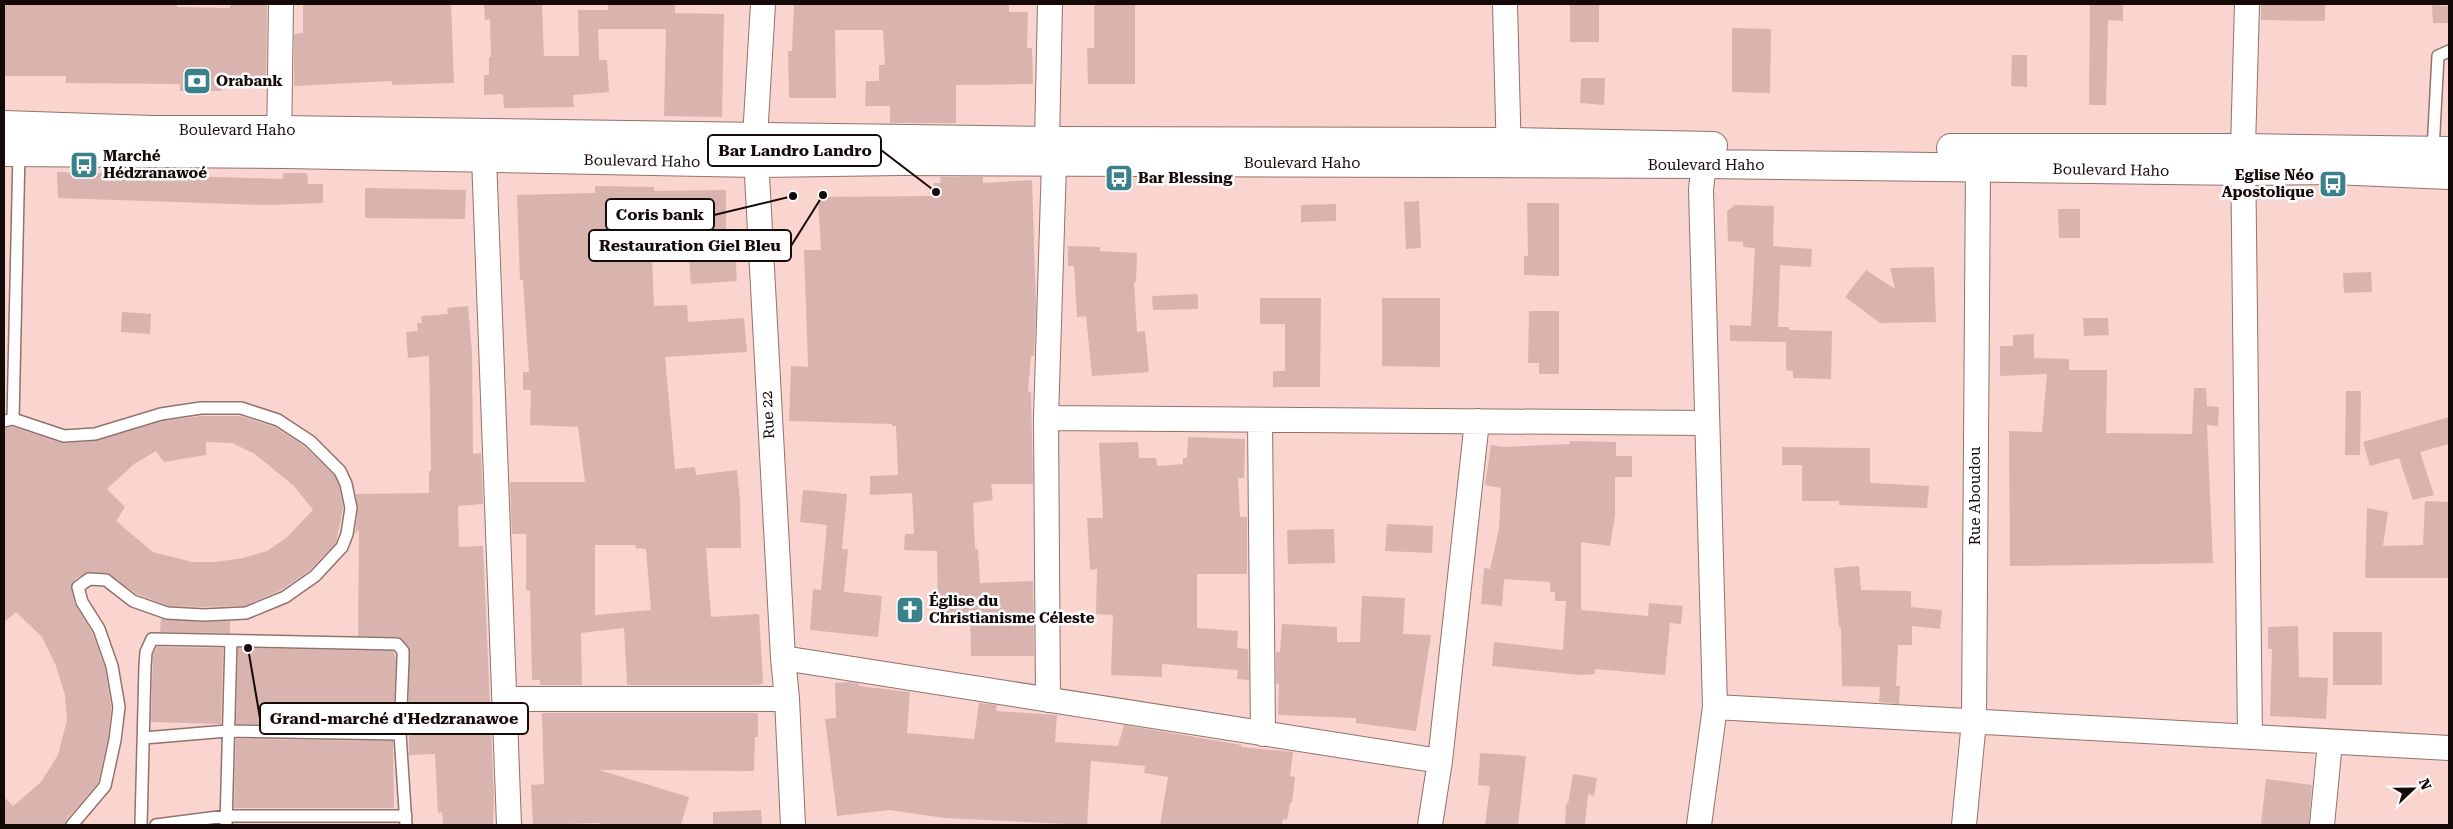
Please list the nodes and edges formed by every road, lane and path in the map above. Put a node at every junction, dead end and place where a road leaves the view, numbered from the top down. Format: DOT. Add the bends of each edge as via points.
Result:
graph roads {
  1 [pos="282,4"];
  2 [pos="763,4"];
  3 [pos="1050,4"];
  4 [pos="1505,4"];
  5 [pos="2247,4"];
  6 [pos="2449,50"];
  7 [pos="4,125"];
  8 [pos="279,142"];
  9 [pos="755,150"];
  10 [pos="2441,151"];
  11 [pos="11,152"];
  12 [pos="1050,152"];
  13 [pos="1508,153"];
  14 [pos="484,158"];
  15 [pos="2244,160"];
  16 [pos="1704,164"];
  17 [pos="1978,167"];
  18 [pos="2449,175"];
  19 [pos="1046,418"];
  20 [pos="8,420"];
  21 [pos="1260,420"];
  22 [pos="1477,421"];
  23 [pos="1706,423"];
  24 [pos="231,641"];
  25 [pos="783,658"];
  26 [pos="506,699"];
  27 [pos="787,699"];
  28 [pos="1048,700"];
  29 [pos="1715,707"];
  30 [pos="1974,721"];
  31 [pos="227,731"];
  32 [pos="400,734"];
  33 [pos="1263,734"];
  34 [pos="2250,737"];
  35 [pos="144,738"];
  36 [pos="2330,742"];
  37 [pos="2449,748"];
  38 [pos="1440,761"];
  39 [pos="226,821"];
  40 [pos="406,821"];
  41 [pos="72,825"];
  42 [pos="141,825"];
  43 [pos="156,825"];
  44 [pos="509,825"];
  45 [pos="793,825"];
  46 [pos="1430,825"];
  47 [pos="1700,825"];
  48 [pos="1964,825"];
  49 [pos="2322,825"];
  1 -- 8 [label="street"];
  2 -- 9 [label="street, Rue 22"];
  3 -- 12 [label="street"];
  4 -- 13 [label="street"];
  5 -- 15 [label="street"];
  6 -- 10 [label="lane" via="2438,56"];
  7 -- 8 [label="main road, Boulevard Haho" via="152,130"];
  8 -- 9 [label="main road, Boulevard Haho"];
  8 -- 11 [label="main road, Boulevard Haho"];
  8 -- 14 [label="main road, Boulevard Haho"];
  9 -- 12 [label="main road, Boulevard Haho" via="899,161"];
  9 -- 14 [label="main road, Boulevard Haho"];
  9 -- 25 [label="street, Rue 22"];
  10 -- 15 [label="main road, Boulevard Haho"];
  11 -- 20 [label="lane"];
  12 -- 13 [label="main road, Boulevard Haho"];
  12 -- 19 [label="street"];
  13 -- 15 [label="main road, Boulevard Haho" via="1706,146"];
  13 -- 16 [label="main road, Boulevard Haho"];
  14 -- 26 [label="street"];
  15 -- 17 [label="main road, Boulevard Haho"];
  15 -- 18 [label="main road, Boulevard Haho" via="2333,170"];
  15 -- 34 [label="street"];
  16 -- 17 [label="main road, Boulevard Haho"];
  16 -- 23 [label="street" via="1701,189"];
  17 -- 30 [label="street, Rue Aboudou"];
  19 -- 21 [label="street"];
  19 -- 28 [label="street"];
  20 -- 41 [label="lane" via="64,436 95,434 161,414 201,408 241,408 278,420 310,441 340,471 351,508 342,548 314,576 285,597 246,613 167,613 133,601 106,580 90,579 78,587 82,602 99,629 112,666 119,707 105,786"];
  21 -- 22 [label="street"];
  21 -- 33 [label="street"];
  22 -- 23 [label="street"];
  22 -- 38 [label="street"];
  23 -- 29 [label="street"];
  24 -- 31 [label="lane"];
  24 -- 32 [label="lane" via="397,644 403,651"];
  24 -- 35 [label="lane" via="152,640 146,652"];
  25 -- 27 [label="street, Rue 22"];
  25 -- 28 [label="street"];
  26 -- 27 [label="street"];
  26 -- 44 [label="street"];
  27 -- 45 [label="street, Rue 22"];
  28 -- 33 [label="street"];
  29 -- 30 [label="street"];
  29 -- 47 [label="street"];
  30 -- 34 [label="street"];
  30 -- 48 [label="street, Rue Aboudou"];
  31 -- 32 [label="lane"];
  31 -- 35 [label="lane"];
  31 -- 39 [label="lane"];
  32 -- 40 [label="lane"];
  33 -- 38 [label="street"];
  34 -- 36 [label="street"];
  35 -- 42 [label="lane"];
  36 -- 37 [label="street"];
  36 -- 49 [label="street"];
  38 -- 46 [label="street"];
  39 -- 40 [label="lane"];
  39 -- 43 [label="lane"];
}
